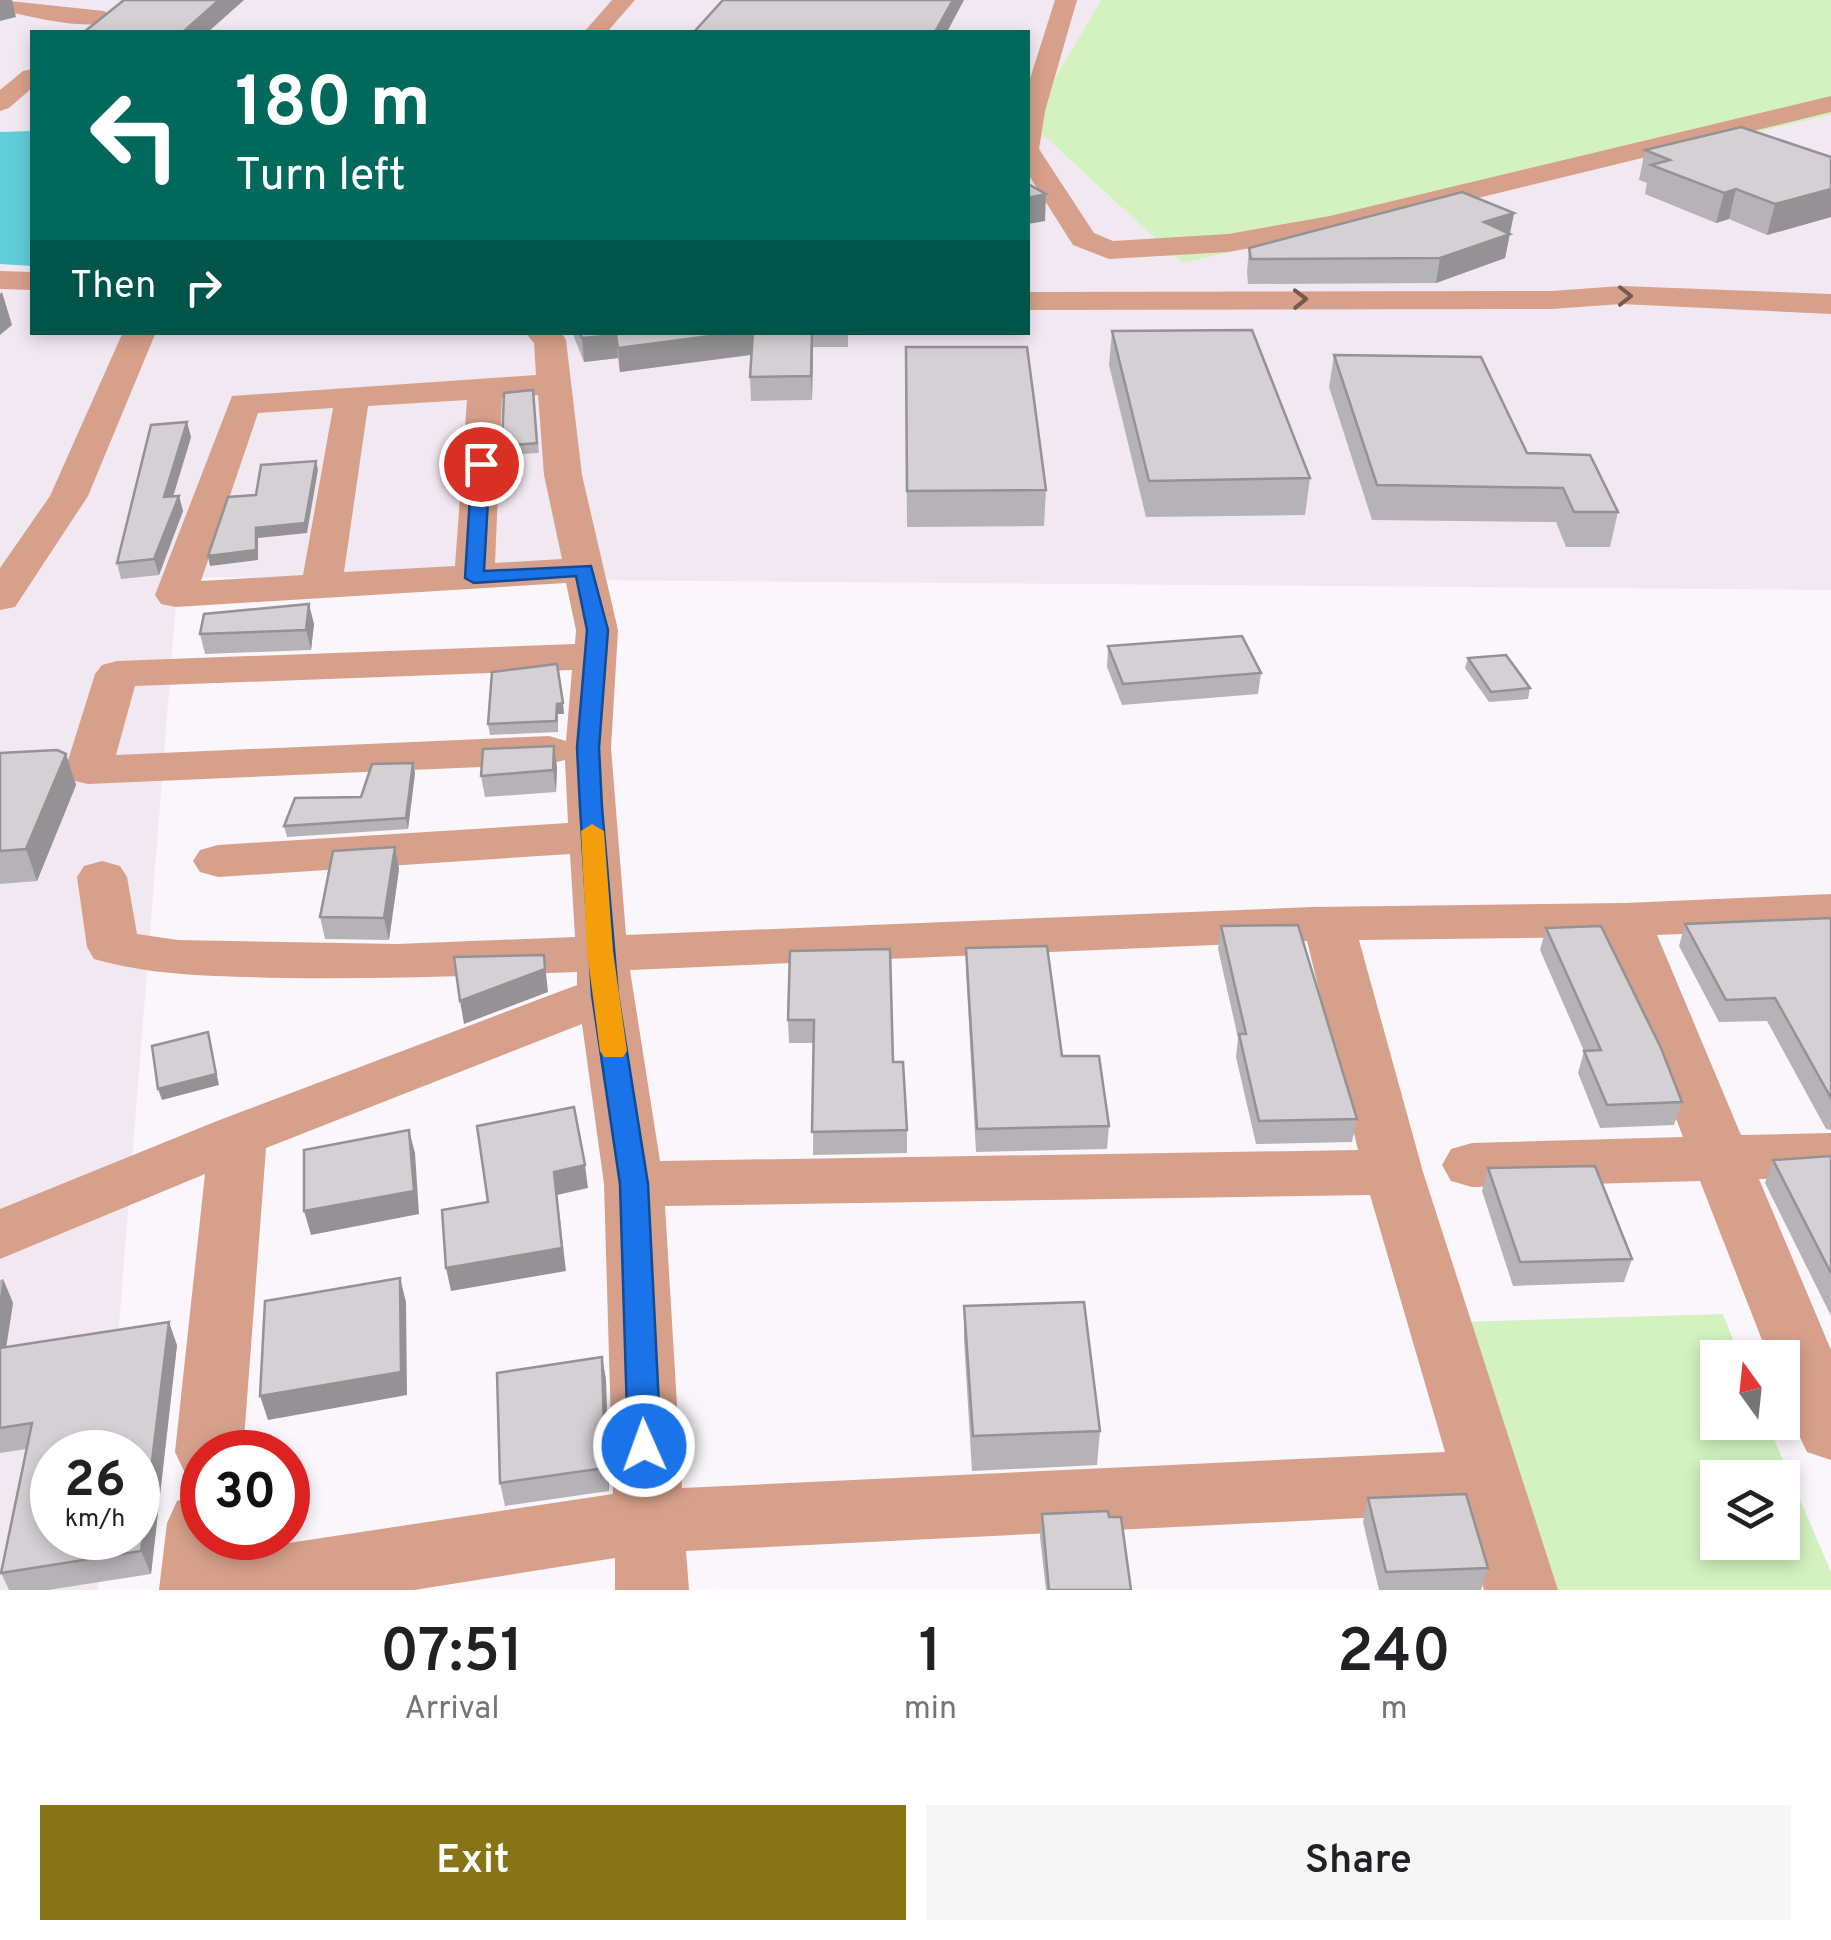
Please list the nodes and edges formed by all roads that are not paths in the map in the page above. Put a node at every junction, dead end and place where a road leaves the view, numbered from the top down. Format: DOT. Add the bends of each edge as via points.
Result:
graph roads {
  1 [pos="127,0"];
  2 [pos="624,0"];
  3 [pos="1066,0"];
  4 [pos="0,2"];
  5 [pos="96,25"];
  6 [pos="597,30"];
  7 [pos="30,78"];
  8 [pos="30,79"];
  9 [pos="0,80"];
  10 [pos="1831,104"];
  11 [pos="0,106"];
  12 [pos="30,107"];
  13 [pos="1030,128"];
  14 [pos="1030,156"];
  15 [pos="0,280"];
  16 [pos="30,281"];
  17 [pos="1030,301"];
  18 [pos="1831,304"];
  19 [pos="1030,324"];
  20 [pos="1831,328"];
  21 [pos="139,335"];
  22 [pos="544,335"];
  23 [pos="554,384"];
  24 [pos="486,388"];
  25 [pos="352,396"];
  26 [pos="584,570"];
  27 [pos="474,578"];
  28 [pos="321,588"];
  29 [pos="0,598"];
  30 [pos="595,656"];
  31 [pos="588,748"];
  32 [pos="593,837"];
  33 [pos="218,861"];
  34 [pos="102,877"];
  35 [pos="1831,911"];
  36 [pos="1625,920"];
  37 [pos="1329,924"];
  38 [pos="602,973"];
  39 [pos="238,1136"];
  40 [pos="1831,1155"];
  41 [pos="1720,1160"];
  42 [pos="1472,1165"];
  43 [pos="1393,1172"];
  44 [pos="634,1184"];
  45 [pos="0,1235"];
  46 [pos="211,1430"];
  47 [pos="1831,1432"];
  48 [pos="1487,1481"];
  49 [pos="647,1521"];
  50 [pos="201,1560"];
  51 [pos="200,1590"];
  52 [pos="652,1590"];
  53 [pos="1520,1590"];
  1 -- 5 [label="street"];
  2 -- 6 [label="street"];
  3 -- 13 [label="street"];
  4 -- 5 [label="street"];
  7 -- 9 [label="street"];
  8 -- 11 [label="street"];
  10 -- 14 [label="street" via="1330,225 1188,246 1110,250 1082,239"];
  11 -- 12 [label="street"];
  15 -- 16 [label="street"];
  17 -- 18 [label="street, one-way" via="1621,295"];
  19 -- 20 [label="street" via="1647,322"];
  21 -- 29 [label="street" via="70,496"];
  22 -- 23 [label="street"];
  23 -- 24 [label="street"];
  23 -- 26 [label="street" via="563,474"];
  24 -- 25 [label="street"];
  24 -- 27 [label="street"];
  25 -- 28 [label="street"];
  25 -- 28 [label="street" via="244,403 176,595"];
  26 -- 27 [label="street"];
  26 -- 30 [label="street" via="598,630"];
  27 -- 28 [label="street"];
  30 -- 31 [label="street"];
  30 -- 31 [label="street" via="117,674 88,770"];
  31 -- 32 [label="street"];
  32 -- 33 [label="street"];
  32 -- 38 [label="street"];
  34 -- 38 [label="street" via="113,947 178,958"];
  35 -- 36 [label="street"];
  36 -- 37 [label="street"];
  36 -- 41 [label="street"];
  37 -- 38 [label="street"];
  37 -- 43 [label="street"];
  38 -- 39 [label="street"];
  38 -- 44 [label="street"];
  39 -- 45 [label="street"];
  39 -- 46 [label="street"];
  40 -- 41 [label="street"];
  41 -- 42 [label="street"];
  41 -- 47 [label="street"];
  43 -- 44 [label="street"];
  43 -- 48 [label="street"];
  44 -- 49 [label="street"];
  48 -- 49 [label="street"];
  48 -- 53 [label="street"];
  49 -- 51 [label="street"];
  49 -- 52 [label="street"];
  50 -- 51 [label="street"];
}
